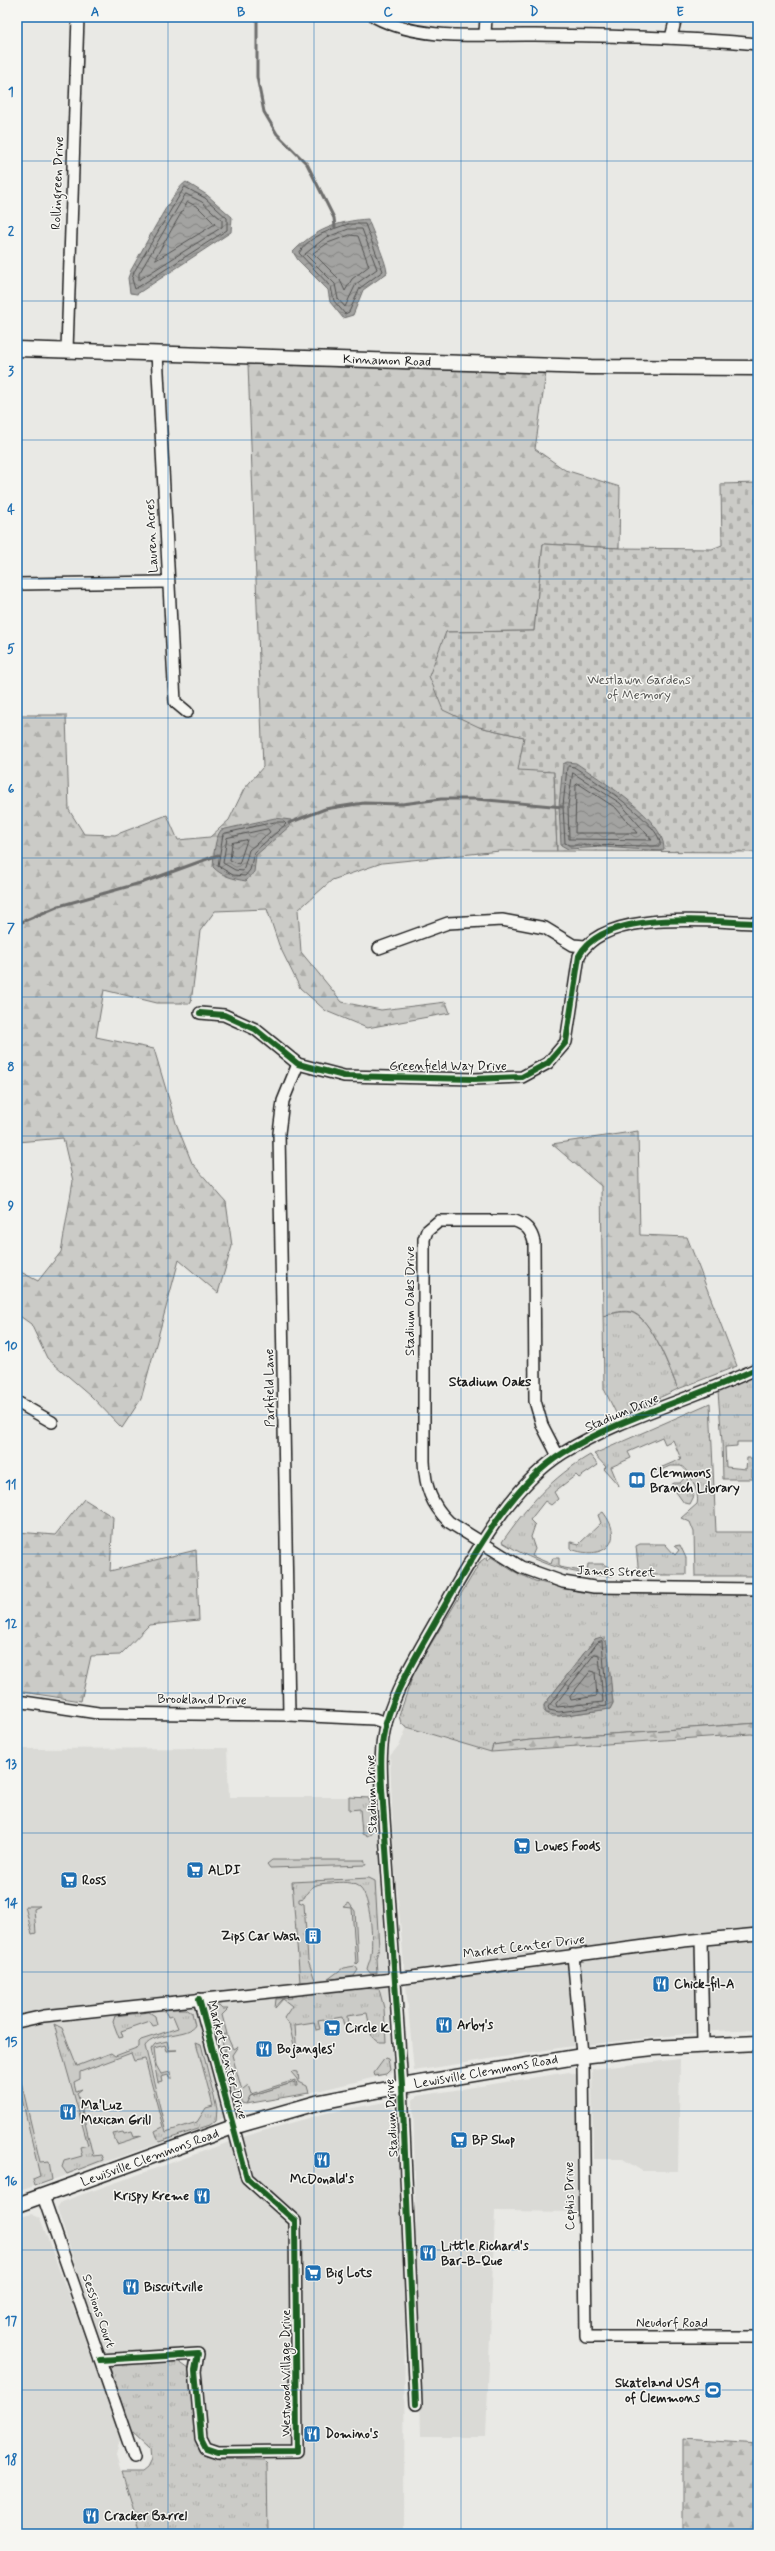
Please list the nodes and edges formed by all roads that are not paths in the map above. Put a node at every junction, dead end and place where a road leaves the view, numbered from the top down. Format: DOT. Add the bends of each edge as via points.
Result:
graph roads {
  1 [pos="78,17"];
  2 [pos="375,17"];
  3 [pos="486,17"];
  4 [pos="676,17"];
  5 [pos="485,34"];
  6 [pos="672,38"];
  7 [pos="758,44"];
  8 [pos="17,349"];
  9 [pos="67,350"];
  10 [pos="156,353"];
  11 [pos="758,368"];
  12 [pos="168,582"];
  13 [pos="17,584"];
  14 [pos="187,712"];
  15 [pos="758,923"];
  16 [pos="584,946"];
  17 [pos="379,948"];
  18 [pos="200,1013"];
  19 [pos="298,1064"];
  20 [pos="758,1368"];
  21 [pos="17,1402"];
  22 [pos="52,1422"];
  23 [pos="558,1456"];
  24 [pos="483,1544"];
  25 [pos="758,1589"];
  26 [pos="17,1701"];
  27 [pos="289,1715"];
  28 [pos="386,1723"];
  29 [pos="758,1934"];
  30 [pos="701,1939"];
  31 [pos="573,1955"];
  32 [pos="394,1979"];
  33 [pos="199,1999"];
  34 [pos="17,2022"];
  35 [pos="758,2043"];
  36 [pos="703,2045"];
  37 [pos="582,2056"];
  38 [pos="402,2086"];
  39 [pos="233,2128"];
  40 [pos="43,2196"];
  41 [pos="17,2205"];
  42 [pos="586,2336"];
  43 [pos="758,2337"];
  44 [pos="100,2360"];
  45 [pos="416,2404"];
  46 [pos="134,2458"];
  1 -- 9 [label="street, Rollingreen Drive"];
  2 -- 5 [label="street" via="429,33"];
  3 -- 5 [label="street"];
  4 -- 6 [label="street"];
  5 -- 6 [label="street"];
  6 -- 7 [label="street"];
  8 -- 9 [label="main road, Kinnamon Road"];
  9 -- 10 [label="main road, Kinnamon Road"];
  10 -- 11 [label="main road, Kinnamon Road" via="591,367"];
  10 -- 12 [label="street, Lauren Acres"];
  12 -- 13 [label="street"];
  12 -- 14 [label="street, Lauren Acres" via="175,702"];
  15 -- 16 [label="street" via="646,921 614,928"];
  16 -- 17 [label="street" via="573,945 545,928 502,920 448,923"];
  16 -- 19 [label="street, Greenfield Way Drive" via="579,956 566,1042 548,1063 522,1077 474,1079 344,1076"];
  18 -- 19 [label="street, Greenfield Way Drive" via="224,1015 255,1029"];
  19 -- 27 [label="street, Parkfield Lane" via="283,1101 279,1133"];
  20 -- 23 [label="street, Stadium Drive" via="626,1422"];
  21 -- 22 [label="street"];
  23 -- 24 [label="street, Stadium Drive" via="525,1486"];
  23 -- 24 [label="street, Stadium Oaks Drive" via="542,1425 535,1401 532,1235 522,1224 515,1221 439,1221 427,1231 424,1239 425,1479 428,1493 440,1513 449,1522"];
  24 -- 25 [label="street, James Street" via="532,1572 575,1585"];
  24 -- 28 [label="street, Stadium Drive" via="396,1693"];
  26 -- 27 [label="street, Brookland Drive" via="98,1713"];
  27 -- 28 [label="street, Brookland Drive" via="374,1719"];
  28 -- 32 [label="street, Stadium Drive" via="381,1774"];
  29 -- 30 [label="street, Market Center Drive"];
  30 -- 31 [label="street, Market Center Drive"];
  30 -- 36 [label="street"];
  31 -- 32 [label="street, Market Center Drive"];
  31 -- 37 [label="street, Cephis Drive"];
  32 -- 33 [label="street, Market Center Drive"];
  32 -- 38 [label="street, Stadium Drive"];
  33 -- 34 [label="street, Market Center Drive" via="44,2016"];
  33 -- 39 [label="street, Market Center Drive"];
  35 -- 36 [label="main road, Lewisville Clemmons Road"];
  36 -- 37 [label="main road, Lewisville Clemmons Road"];
  37 -- 38 [label="main road, Lewisville Clemmons Road"];
  37 -- 42 [label="street, Cephis Drive"];
  38 -- 39 [label="main road, Lewisville Clemmons Road" via="320,2102"];
  38 -- 45 [label="street, Stadium Drive"];
  39 -- 40 [label="main road, Lewisville Clemmons Road"];
  39 -- 44 [label="street, Westwood Village Drive" via="247,2178 295,2221 297,2451 218,2452 206,2448 201,2438 195,2370 198,2354"];
  40 -- 41 [label="main road, Lewisville Clemmons Road"];
  40 -- 44 [label="street, Sessions Court"];
  42 -- 43 [label="street, Neudorf Road"];
  44 -- 46 [label="street, Sessions Court"];
}
